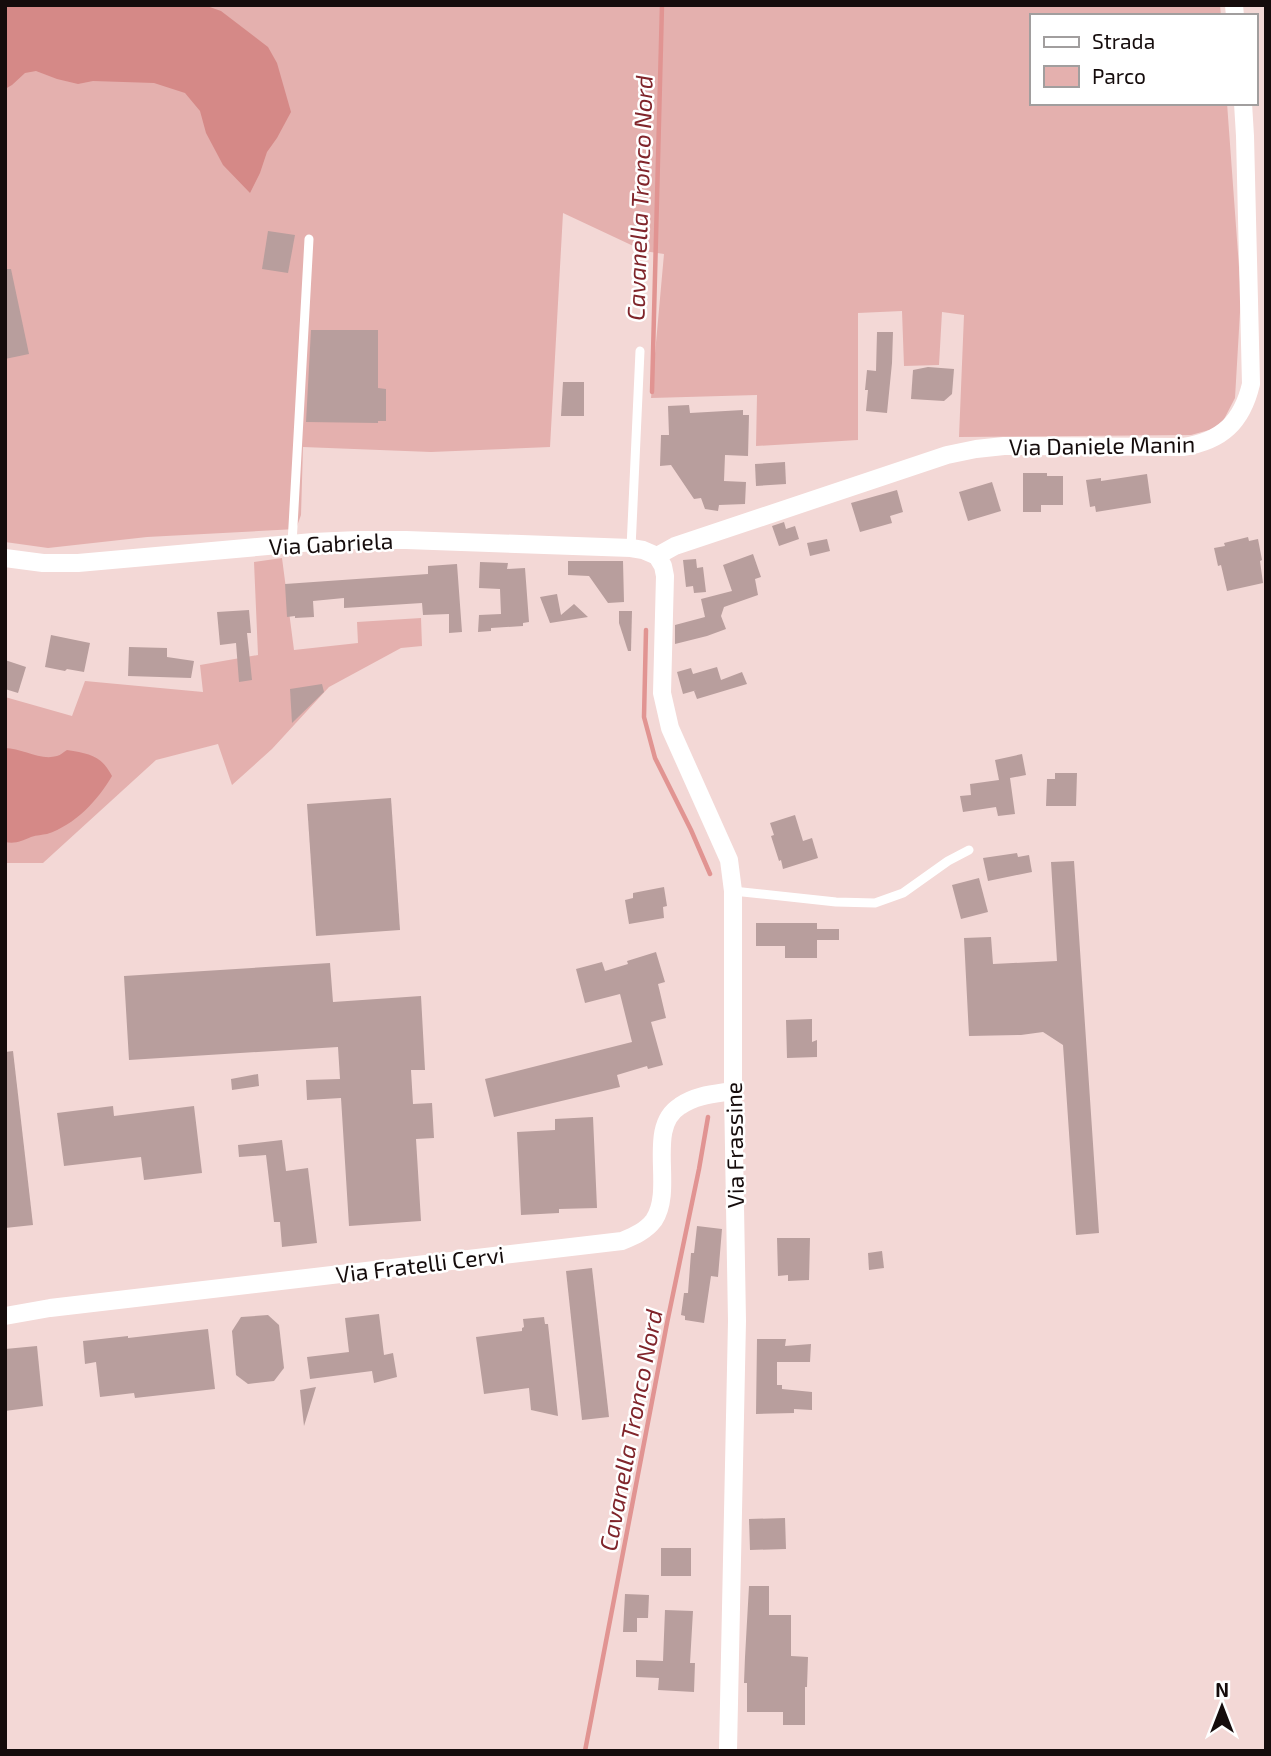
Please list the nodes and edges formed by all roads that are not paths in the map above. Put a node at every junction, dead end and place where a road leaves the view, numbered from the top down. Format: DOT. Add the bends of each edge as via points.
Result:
graph roads {
  1 [pos="1243,105"];
  2 [pos="309,239"];
  3 [pos="640,351"];
  4 [pos="292,544"];
  5 [pos="631,548"];
  6 [pos="657,556"];
  7 [pos="5,558"];
  8 [pos="969,850"];
  9 [pos="733,891"];
  10 [pos="733,1091"];
  11 [pos="5,1316"];
  12 [pos="729,1751"];
  1 -- 6 [label="street, Via Daniele Manin" via="1251,384 1238,418 1223,432 1208,442 1183,447 1004,446 947,455 675,546"];
  2 -- 4 [label="lane"];
  3 -- 5 [label="lane"];
  4 -- 5 [label="street, Via Gabriela" via="406,540"];
  4 -- 7 [label="street, Via Gabriela" via="78,563"];
  5 -- 6 [label="street, Via Gabriela"];
  6 -- 9 [label="street, Via Frassine" via="665,576 662,692 670,728 729,860"];
  8 -- 9 [label="lane" via="903,893 875,903"];
  9 -- 10 [label="street, Via Frassine"];
  10 -- 11 [label="street, Via Fratelli Cervi" via="696,1097 669,1116 655,1218 637,1235 622,1241"];
  10 -- 12 [label="street, Via Frassine" via="737,1321"];
}
